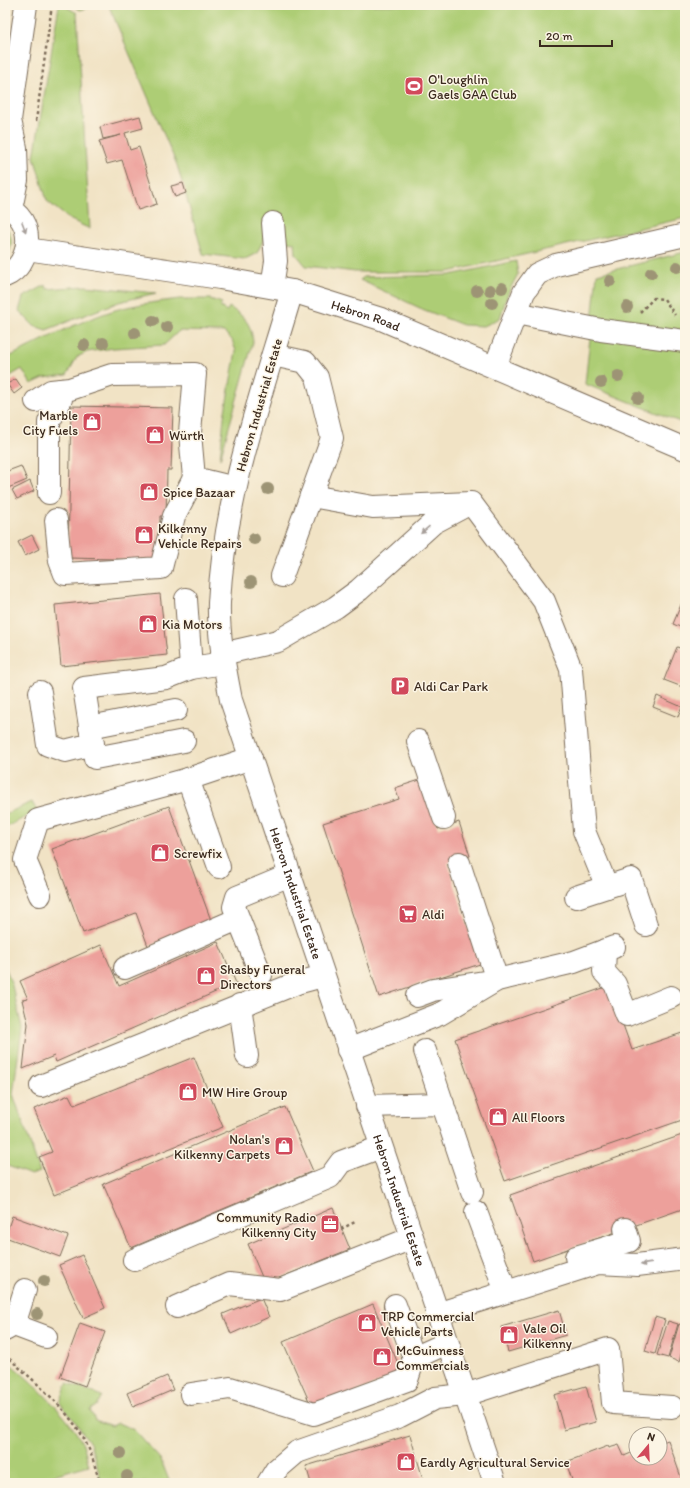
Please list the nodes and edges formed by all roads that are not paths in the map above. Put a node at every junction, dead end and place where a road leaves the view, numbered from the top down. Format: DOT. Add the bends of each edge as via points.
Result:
graph roads {
  1 [pos="26,5"];
  2 [pos="7,123"];
  3 [pos="8,208"];
  4 [pos="273,223"];
  5 [pos="685,235"];
  6 [pos="27,248"];
  7 [pos="5,276"];
  8 [pos="282,289"];
  9 [pos="516,313"];
  10 [pos="685,341"];
  11 [pos="273,355"];
  12 [pos="495,367"];
  13 [pos="61,390"];
  14 [pos="36,401"];
  15 [pos="685,449"];
  16 [pos="194,478"];
  17 [pos="235,488"];
  18 [pos="49,493"];
  19 [pos="311,496"];
  20 [pos="470,503"];
  21 [pos="56,520"];
  22 [pos="282,576"];
  23 [pos="186,599"];
  24 [pos="223,659"];
  25 [pos="191,668"];
  26 [pos="40,692"];
  27 [pos="176,710"];
  28 [pos="92,736"];
  29 [pos="184,741"];
  30 [pos="418,741"];
  31 [pos="251,758"];
  32 [pos="188,779"];
  33 [pos="444,818"];
  34 [pos="459,863"];
  35 [pos="219,867"];
  36 [pos="290,875"];
  37 [pos="607,887"];
  38 [pos="40,895"];
  39 [pos="576,897"];
  40 [pos="238,919"];
  41 [pos="646,925"];
  42 [pos="125,968"];
  43 [pos="261,975"];
  44 [pos="323,976"];
  45 [pos="497,980"];
  46 [pos="417,996"];
  47 [pos="671,997"];
  48 [pos="240,1005"];
  49 [pos="348,1050"];
  50 [pos="425,1051"];
  51 [pos="247,1056"];
  52 [pos="41,1086"];
  53 [pos="443,1104"];
  54 [pos="367,1106"];
  55 [pos="381,1147"];
  56 [pos="625,1229"];
  57 [pos="412,1238"];
  58 [pos="685,1258"];
  59 [pos="134,1260"];
  60 [pos="502,1281"];
  61 [pos="25,1290"];
  62 [pos="395,1305"];
  63 [pos="177,1307"];
  64 [pos="436,1308"];
  65 [pos="10,1328"];
  66 [pos="46,1337"];
  67 [pos="447,1343"];
  68 [pos="414,1358"];
  69 [pos="191,1394"];
  70 [pos="465,1395"];
  71 [pos="672,1407"];
  72 [pos="268,1483"];
  73 [pos="495,1483"];
  1 -- 2 [label="street"];
  2 -- 3 [label="street" via="16,148 18,180"];
  3 -- 6 [label="street, one-way" via="21,219 26,231"];
  4 -- 8 [label="street, Hebron Industrial Estate" via="276,261"];
  5 -- 9 [label="street" via="556,265 537,274 524,292"];
  6 -- 7 [label="street" via="21,263"];
  6 -- 8 [label="street, Hebron Road"];
  8 -- 11 [label="street, Hebron Industrial Estate"];
  8 -- 12 [label="street, Hebron Road" via="381,319"];
  9 -- 10 [label="street" via="601,330"];
  9 -- 12 [label="street"];
  11 -- 17 [label="street, Hebron Industrial Estate"];
  11 -- 19 [label="street" via="305,362 317,377 332,438"];
  12 -- 15 [label="street, Hebron Road"];
  13 -- 14 [label="street" via="51,391"];
  13 -- 16 [label="street" via="112,375 195,374 190,433"];
  13 -- 18 [label="street" via="61,399 49,422"];
  16 -- 17 [label="street"];
  16 -- 21 [label="street" via="174,516 161,568 65,574 60,561"];
  17 -- 24 [label="street, Hebron Industrial Estate" via="224,548 219,605"];
  19 -- 20 [label="street" via="373,507"];
  19 -- 22 [label="street"];
  20 -- 24 [label="street, one-way" via="433,523 359,590 336,607 278,641"];
  20 -- 37 [label="street" via="544,601 571,668 584,831"];
  23 -- 25 [label="street"];
  24 -- 25 [label="street"];
  24 -- 31 [label="street, Hebron Industrial Estate" via="231,700"];
  25 -- 28 [label="street" via="166,678 84,688"];
  26 -- 28 [label="street" via="48,746 65,751"];
  27 -- 28 [label="street"];
  28 -- 29 [label="street" via="95,758"];
  30 -- 33 [label="street"];
  31 -- 32 [label="street"];
  31 -- 36 [label="street, Hebron Industrial Estate"];
  32 -- 35 [label="street"];
  32 -- 38 [label="street" via="38,820 25,860"];
  34 -- 45 [label="street"];
  36 -- 40 [label="street" via="237,897 234,907"];
  36 -- 44 [label="street, Hebron Industrial Estate"];
  37 -- 39 [label="street"];
  37 -- 41 [label="street" via="631,879"];
  40 -- 42 [label="street"];
  40 -- 43 [label="street"];
  44 -- 48 [label="street"];
  44 -- 49 [label="street, Hebron Industrial Estate"];
  45 -- 46 [label="street" via="433,990"];
  45 -- 47 [label="street" via="574,962 610,949 604,972 615,984 627,1015"];
  45 -- 49 [label="street" via="440,1014"];
  48 -- 51 [label="street"];
  48 -- 52 [label="street"];
  49 -- 54 [label="street, Hebron Industrial Estate"];
  50 -- 53 [label="street"];
  53 -- 54 [label="street"];
  53 -- 60 [label="street"];
  54 -- 55 [label="street, Hebron Industrial Estate"];
  55 -- 57 [label="street, Hebron Industrial Estate"];
  55 -- 59 [label="street" via="341,1162 330,1177"];
  56 -- 60 [label="street" via="629,1240"];
  57 -- 63 [label="street" via="280,1290 229,1284"];
  57 -- 64 [label="street, Hebron Industrial Estate"];
  58 -- 64 [label="street, one-way" via="636,1265 598,1263"];
  60 -- 64 [label="street"];
  61 -- 65 [label="street"];
  62 -- 68 [label="street"];
  64 -- 67 [label="street, Hebron Industrial Estate"];
  65 -- 66 [label="street"];
  67 -- 68 [label="street"];
  67 -- 70 [label="street, Hebron Industrial Estate"];
  68 -- 69 [label="street" via="407,1380 314,1414 230,1388"];
  70 -- 71 [label="street" via="608,1349 613,1403"];
  70 -- 72 [label="street" via="435,1398 400,1416 297,1452 276,1470"];
  70 -- 73 [label="street, Hebron Industrial Estate"];
}
